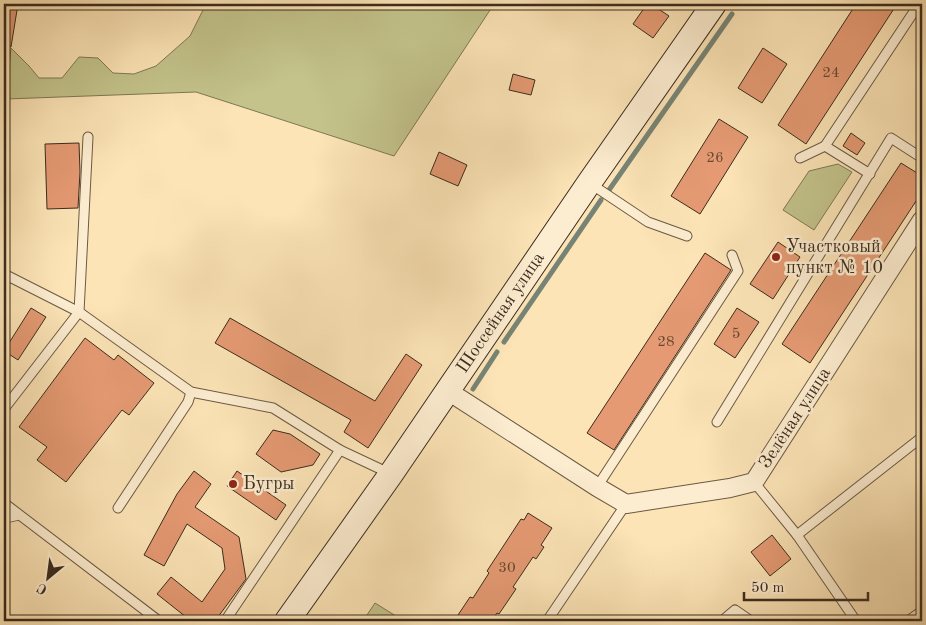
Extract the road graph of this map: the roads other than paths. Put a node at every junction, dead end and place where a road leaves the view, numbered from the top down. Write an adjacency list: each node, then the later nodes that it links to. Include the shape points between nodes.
1 (714, 4): 8 (main road, Шоссейная улица)
2 (918, 4): 4 (lane)
3 (88, 136): 13 (lane)
4 (825, 146): 5 (lane); 7 (lane)
5 (800, 158)
6 (922, 158): 7 (lane, via 892,138)
7 (870, 174): 17 (lane)
8 (589, 182): 10 (lane, via 648,222); 14 (main road, Шоссейная улица)
9 (922, 220): 21 (street, Зелёная улица)
10 (687, 236)
11 (732, 254): 22 (lane, via 738,271)
12 (4, 274): 13 (lane)
13 (78, 312): 15 (lane); 16 (lane)
14 (448, 391): 20 (main road, Шоссейная улица); 22 (street)
15 (191, 392): 19 (lane, via 272,408); 25 (lane, via 188,402)
16 (4, 409)
17 (717, 422)
18 (922, 437): 28 (lane)
19 (340, 450): 20 (lane); 31 (lane)
20 (391, 474): 32 (main road, Шоссейная улица)
21 (754, 482): 24 (street, Зелёная улица); 28 (lane)
22 (597, 487): 24 (street)
23 (4, 504): 26 (lane)
24 (626, 504): 33 (lane)
25 (118, 508)
26 (18, 515): 27 (lane); 30 (lane)
27 (4, 520)
28 (798, 535): 36 (lane)
29 (922, 611): 37 (lane)
30 (159, 621)
31 (225, 621)
32 (287, 621)
33 (547, 621)
34 (722, 621): 35 (lane, via 736,610)
35 (751, 621)
36 (856, 621)
37 (908, 621)

